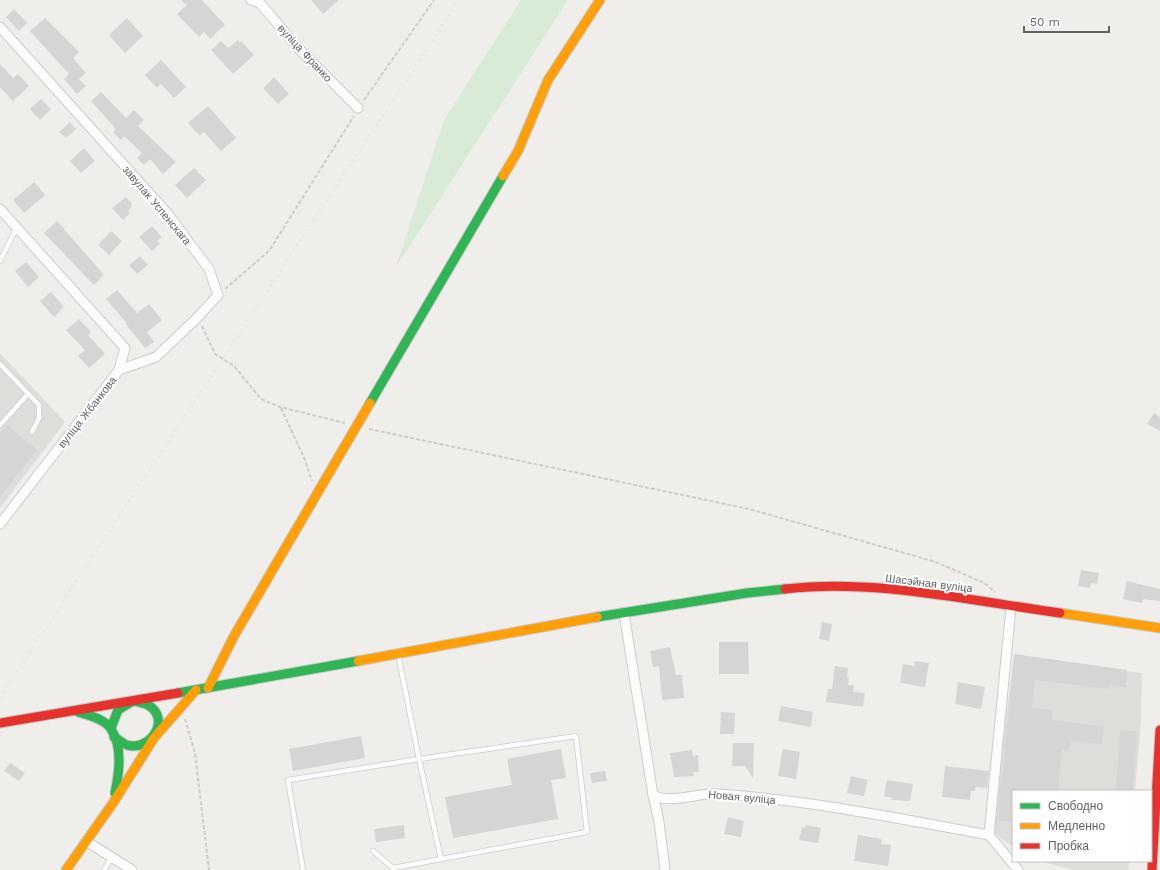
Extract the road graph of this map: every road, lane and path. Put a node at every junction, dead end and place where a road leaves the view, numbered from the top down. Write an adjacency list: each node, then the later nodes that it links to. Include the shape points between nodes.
1 (251, 0): 4 (street, вуліца Франко)
2 (434, 0): 6 (path)
3 (600, 0): 17 (main road, via 548,80 518,151)
4 (262, 2): 6 (street, вуліца Франко, via 298,48)
5 (0, 27): 10 (street, завулак Успенскага, via 168,214 210,269)
6 (358, 108): 10 (path, via 269,251)
7 (0, 209): 8 (street, вуліца Жбанкова)
8 (17, 227): 9 (lane); 13 (street, вуліца Жбанкова, via 125,348)
9 (0, 261)
10 (218, 295): 11 (street)
11 (197, 318): 13 (street, via 156,356); 15 (path, via 215,354 234,366 261,399)
12 (0, 364): 14 (lane)
13 (119, 370): 20 (street, вуліца Жбанкова)
14 (28, 394): 16 (lane); 18 (lane, via 39,406 39,418)
15 (280, 407): 17 (path); 19 (path, via 305,460)
16 (0, 425)
17 (356, 426): 19 (main road); 21 (path, via 749,509 936,562 984,583)
18 (32, 432)
19 (316, 494): 25 (main road, via 234,636)
20 (0, 524)
21 (1011, 607): 22 (main road, Шасэйная вуліца, via 843,585 816,585); 23 (main road, Шасэйная вуліца); 39 (street)
22 (624, 613): 24 (main road, Шасэйная вуліца); 37 (street)
23 (1160, 628)
24 (398, 654): 25 (main road, Шасэйная вуліца); 36 (lane)
25 (208, 688): 26 (main road, Шасэйная вуліца)
26 (196, 690): 27 (main road, Шасэйная вуліца); 28 (main road)
27 (133, 701): 29 (main road, Шасэйная вуліца); 31 (main road, via 118,710); 34 (main road, via 148,704 157,715 159,725)
28 (182, 707): 34 (main road); 47 (path, via 195,753)
29 (77, 711): 30 (main road, Шасэйная вуліца); 31 (main road, via 96,718)
30 (0, 723)
31 (111, 728): 33 (main road)
32 (1160, 730): 35 (main road)
33 (114, 737): 34 (main road, via 126,745 136,746); 38 (main road, via 120,768)
34 (154, 738): 38 (main road)
35 (1159, 756): 51 (main road)
36 (419, 759): 43 (lane); 43 (lane, via 576,736 587,832); 48 (lane, via 288,780)
37 (653, 795): 39 (street, Новая вуліца, via 672,799 718,794 797,802); 49 (street, via 660,822)
38 (112, 803): 40 (main road)
39 (989, 835): 50 (street)
40 (86, 841): 42 (street); 44 (main road)
41 (373, 851): 43 (lane, via 393,868)
42 (112, 858): 45 (lane); 46 (street)
43 (440, 859)
44 (66, 870)
45 (104, 870)
46 (132, 870)
47 (209, 870)
48 (303, 870)
49 (665, 870)
50 (1018, 870)
51 (1152, 870)

